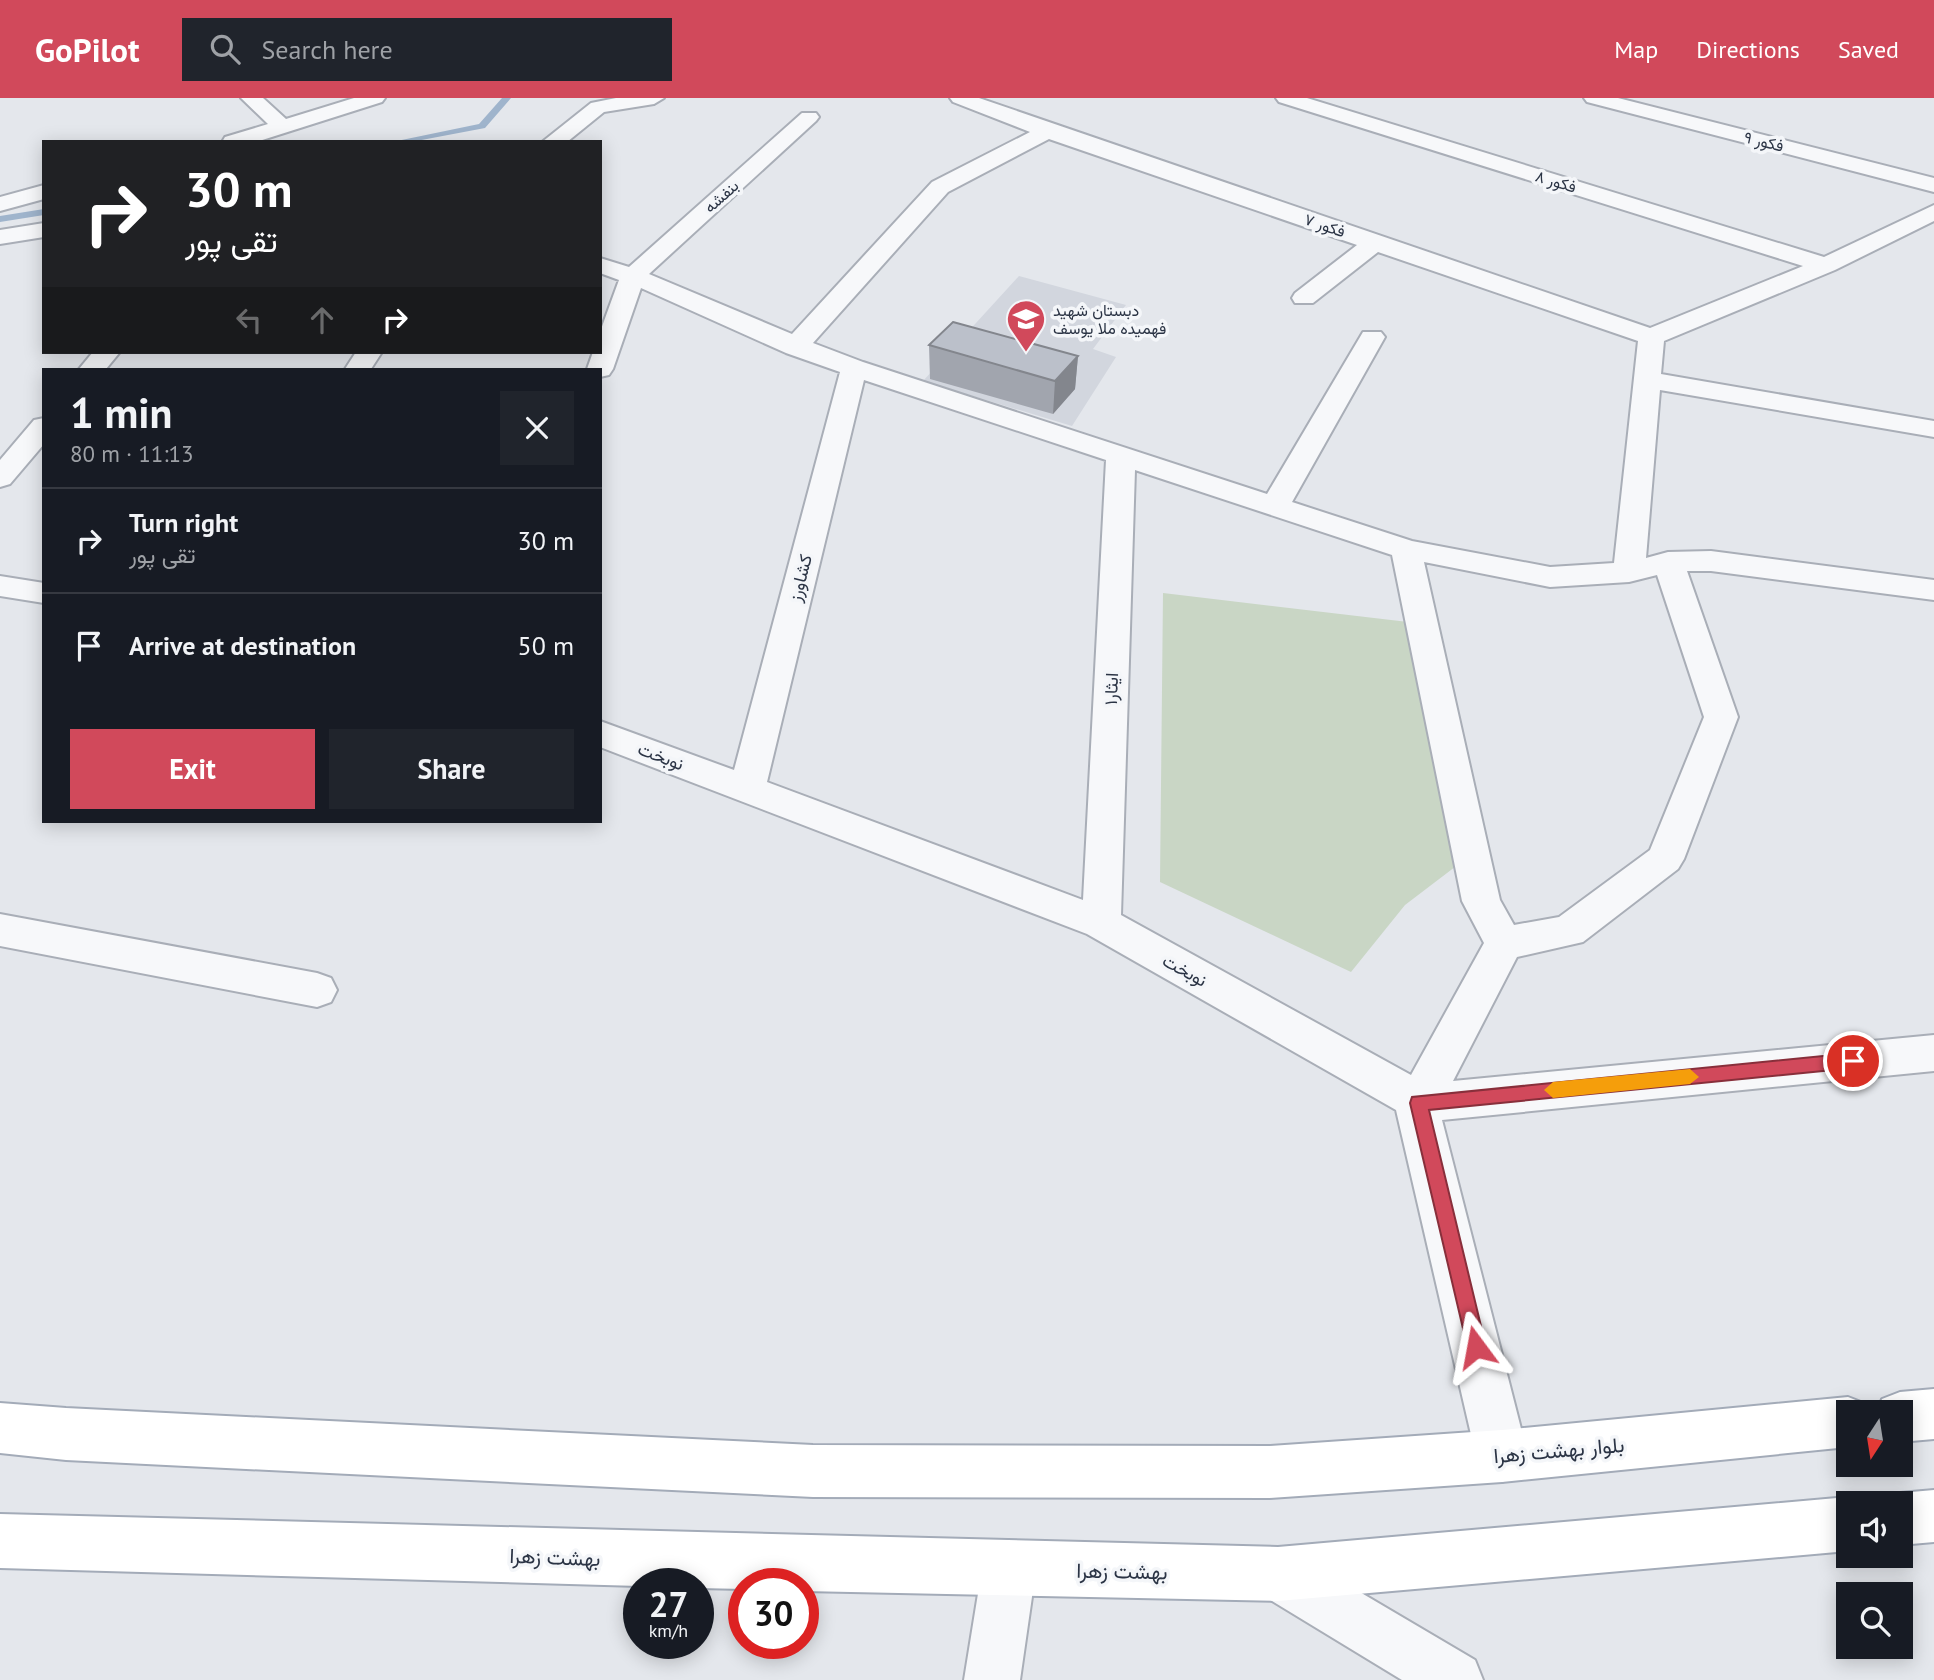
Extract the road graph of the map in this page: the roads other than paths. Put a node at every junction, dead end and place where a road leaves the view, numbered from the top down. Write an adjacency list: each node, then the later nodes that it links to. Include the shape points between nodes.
1 (251, 98): 8 (street)
2 (375, 98): 8 (street)
3 (654, 98): 11 (street, via 598,107)
4 (960, 98): 9 (street, فکور ۷)
5 (1286, 98): 19 (street, فکور ۸)
6 (1594, 98): 12 (street, فکور ۹)
7 (809, 117): 21 (street, بنفشه)
8 (284, 128): 10 (street)
9 (1047, 131): 18 (street, فکور ۷); 25 (street, via 940,187)
10 (240, 140)
11 (556, 140)
12 (1934, 185)
13 (42, 193): 14 (street)
14 (0, 204)
15 (1934, 212): 19 (street)
16 (42, 230): 17 (street)
17 (0, 237)
18 (1375, 242): 22 (street); 24 (street, فکور ۷)
19 (1826, 265): 24 (street)
20 (602, 266): 21 (street)
21 (633, 276): 25 (street); 28 (street)
22 (1304, 298)
23 (1372, 337): 35 (street)
24 (1651, 337): 30 (street)
25 (795, 347): 29 (street)
26 (105, 354): 27 (street)
27 (93, 368)
28 (600, 368)
29 (854, 368): 33 (street); 43 (street, کشاورز)
30 (1650, 380): 32 (street); 38 (street)
31 (42, 428): 34 (street)
32 (1934, 429)
33 (1121, 454): 35 (street); 44 (street, ایثار۱)
34 (0, 478)
35 (1275, 505): 36 (street)
36 (1406, 549): 38 (street, via 1550,577); 46 (street, via 1481,901)
37 (1668, 562): 38 (street); 40 (street, via 1711,561); 46 (street, via 1721,717 1665,859 1569,931)
38 (1629, 572)
39 (0, 586): 41 (street)
40 (1934, 590)
41 (42, 593)
42 (602, 734): 43 (street, نوبخت)
43 (747, 789): 44 (street, نوبخت)
44 (1101, 923): 49 (street, نوبخت)
45 (0, 930): 47 (street)
46 (1504, 943): 49 (street)
47 (317, 990)
48 (1934, 1053): 49 (street)
49 (1419, 1103): 54 (street)
50 (1934, 1414): 51 (main road)
51 (1913, 1416)
52 (1836, 1423): 54 (main road, بلوار بهشت زهرا)
53 (0, 1428): 54 (main road, بلوار بهشت زهرا, via 813,1471 1270,1472)
54 (1502, 1456)
55 (1934, 1516): 56 (main road)
56 (1913, 1518)
57 (1836, 1525): 60 (main road)
58 (0, 1541): 59 (main road, بهشت زهرا)
59 (1009, 1569): 60 (main road, بهشت زهرا); 61 (street)
60 (1278, 1574): 62 (street)
61 (992, 1680)
62 (1455, 1680)

